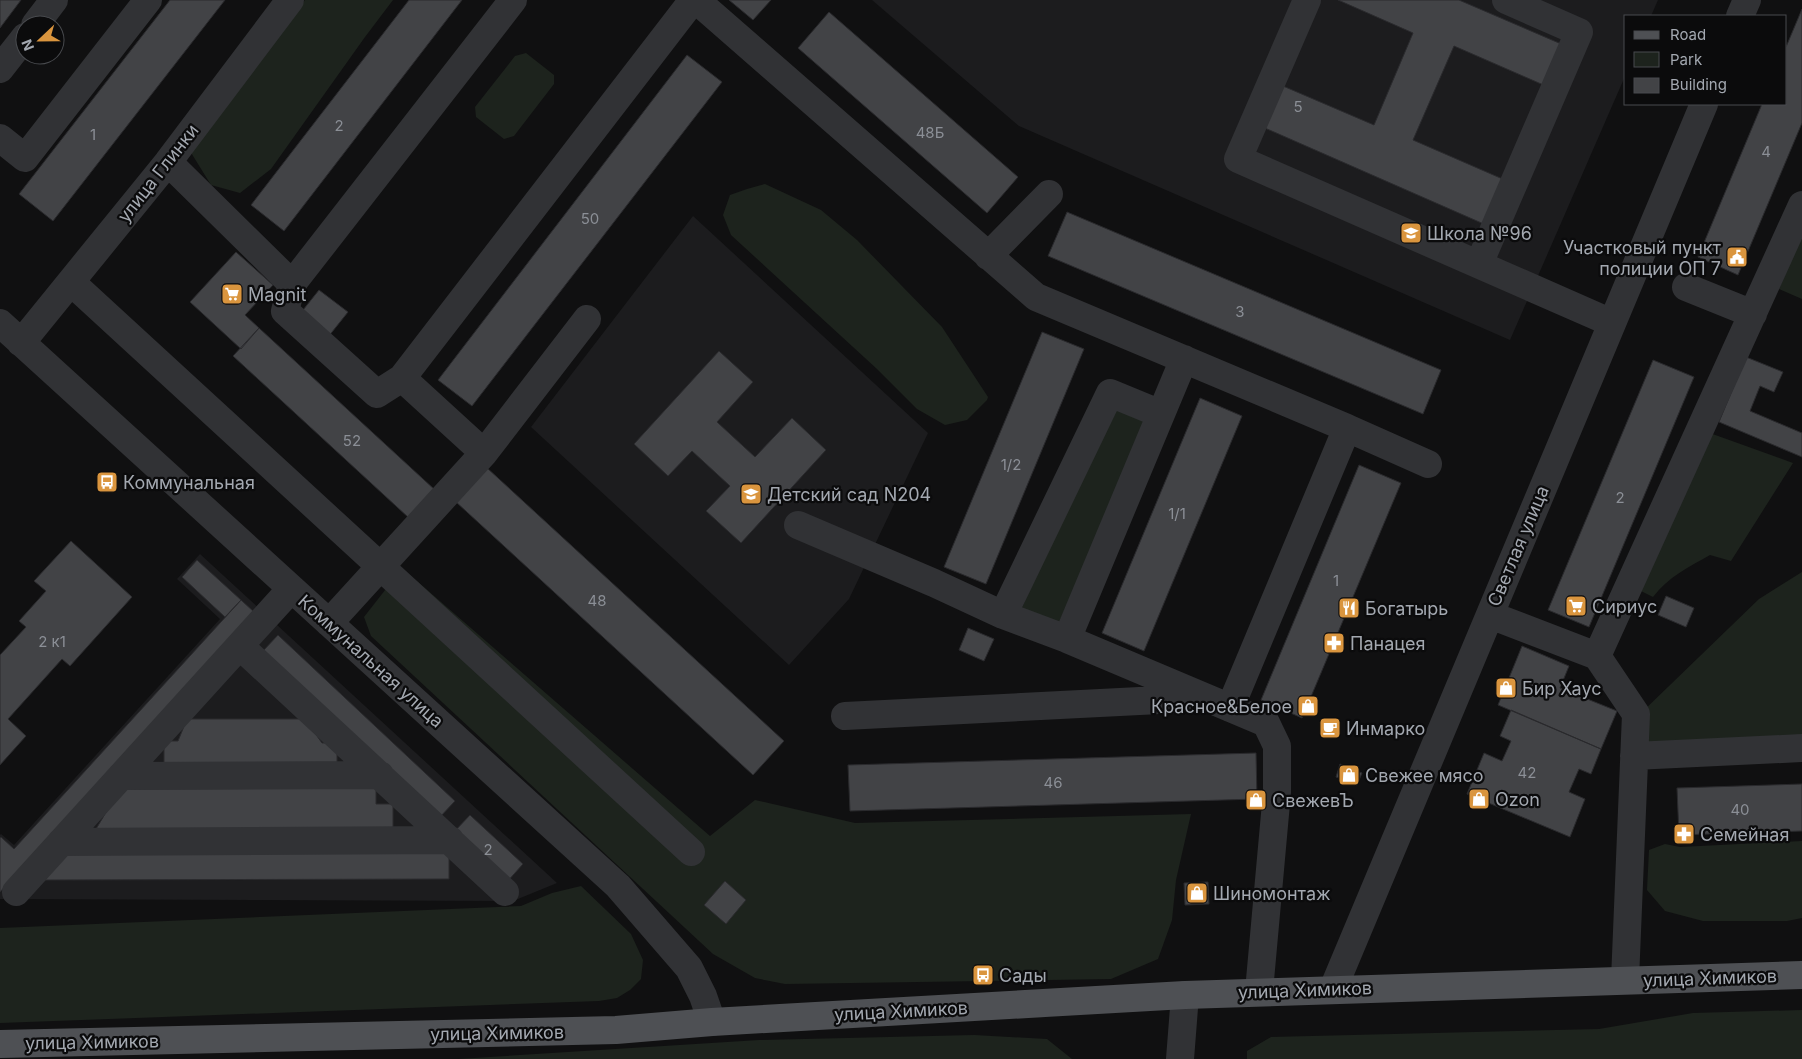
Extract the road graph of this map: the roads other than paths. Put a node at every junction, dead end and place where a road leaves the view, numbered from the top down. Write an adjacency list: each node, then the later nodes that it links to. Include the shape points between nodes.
1 (54, 0): 9 (street)
2 (148, 0): 14 (street, via 25,158)
3 (290, 0): 15 (street, улица Глинки)
4 (513, 0): 21 (street)
5 (694, 0): 18 (street); 29 (street)
6 (1307, 0): 19 (street, via 1238,160)
7 (1506, 0): 19 (street, via 1579,32)
8 (1747, 0): 10 (street)
9 (42, 15)
10 (1740, 15)
11 (15, 50): 12 (street)
12 (0, 70)
13 (1704, 105): 26 (street, Светлая улица)
14 (0, 138)
15 (168, 162): 20 (street, улица Глинки); 21 (street)
16 (1049, 194): 18 (street)
17 (1802, 205): 23 (street)
18 (988, 256): 28 (street, via 1036,297)
19 (1478, 264): 26 (street)
20 (71, 282): 27 (street, улица Глинки); 35 (street)
21 (292, 284): 29 (street, via 285,311 377,394)
22 (1686, 287): 23 (street)
23 (1753, 314): 42 (street)
24 (587, 319): 32 (street)
25 (0, 323): 27 (street, Коммунальная улица)
26 (1612, 323): 37 (street, Светлая улица)
27 (21, 343): 36 (street, Коммунальная улица)
28 (1184, 359): 30 (street); 31 (street)
29 (402, 378): 32 (street)
30 (1161, 414): 38 (street, via 1110,393); 40 (street)
31 (1347, 428): 33 (street); 43 (street)
32 (484, 453): 35 (street)
33 (1428, 464)
34 (798, 525): 38 (street)
35 (380, 566): 39 (street); 51 (street)
36 (291, 589): 39 (street, Коммунальная улица); 41 (street)
37 (1490, 615): 42 (street); 56 (street, Светлая улица)
38 (1003, 616): 40 (street)
39 (329, 623): 59 (street, Коммунальная улица, via 618,886 689,968)
40 (1067, 639): 43 (street)
41 (240, 646): 47 (street); 48 (street)
42 (1597, 656): 46 (street, via 1636,714)
43 (1218, 703): 44 (street); 57 (street, via 1266,723 1277,746 1277,792)
44 (844, 716)
45 (1802, 748): 46 (street)
46 (1634, 756): 55 (street)
47 (380, 775): 48 (street); 49 (street)
48 (121, 776): 50 (street)
49 (450, 840): 50 (street); 53 (street)
50 (61, 842): 52 (street)
51 (691, 852)
52 (16, 892)
53 (505, 892)
54 (1802, 975): 55 (main road, улица Химиков)
55 (1625, 980): 56 (main road, улица Химиков)
56 (1333, 989): 57 (main road, улица Химиков)
57 (1259, 991): 58 (main road, улица Химиков)
58 (1185, 995): 59 (main road, улица Химиков); 61 (street)
59 (712, 1022): 60 (main road, улица Химиков, via 616,1030)
60 (0, 1044)
61 (1180, 1059)

